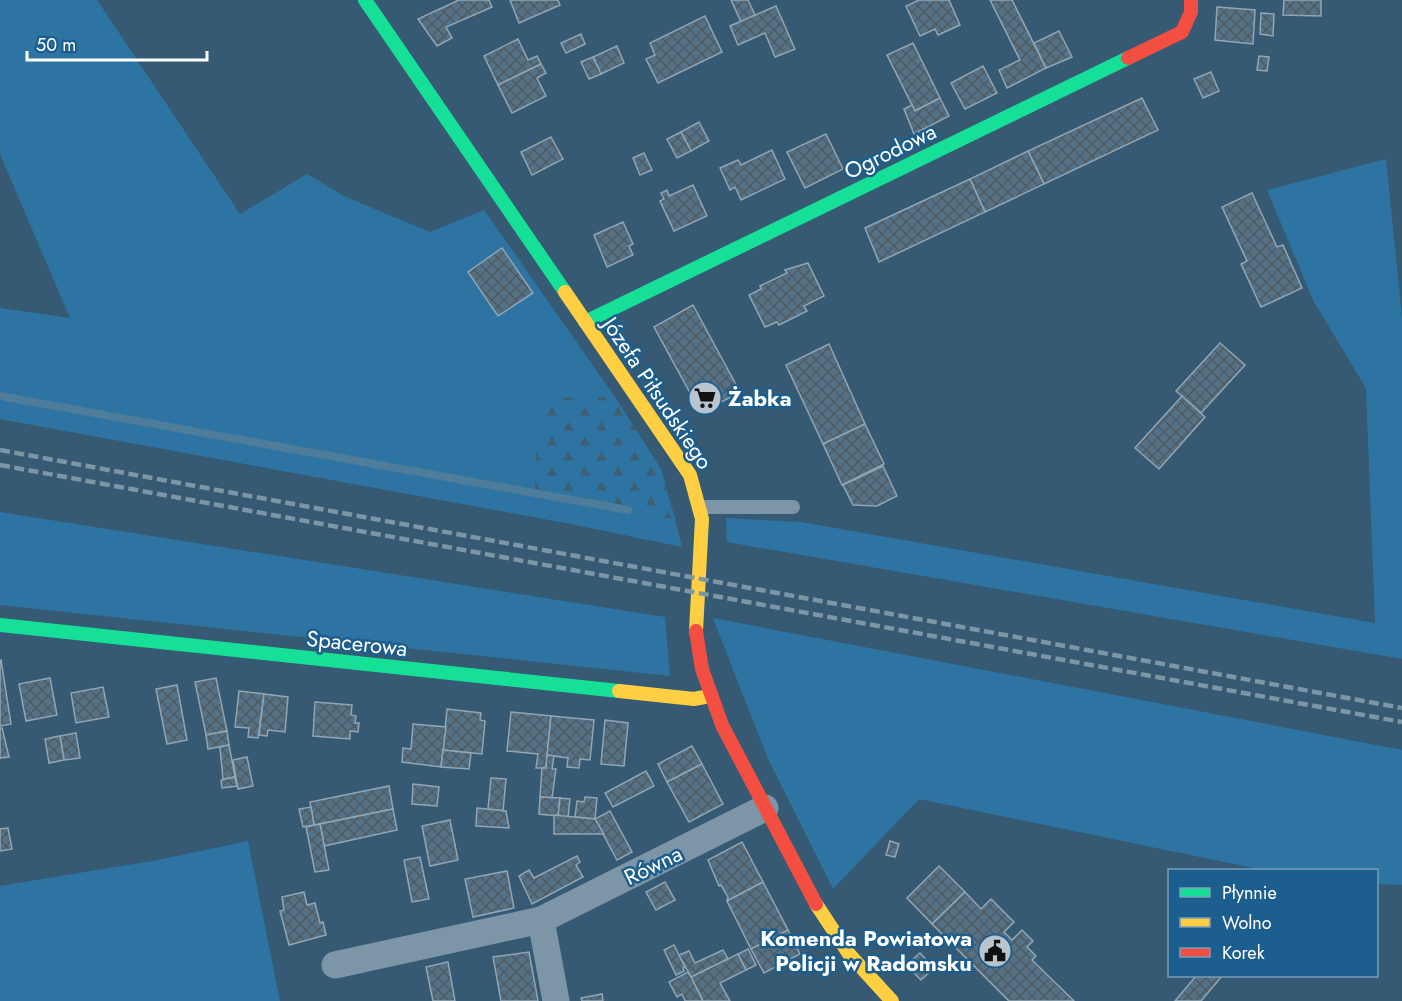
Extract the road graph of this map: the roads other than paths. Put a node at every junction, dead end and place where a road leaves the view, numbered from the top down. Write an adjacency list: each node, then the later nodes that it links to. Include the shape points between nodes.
1 (365, 0): 3 (street, Józefa Piłsudskiego)
2 (1191, 0): 3 (street, Ogrodowa, via 1191,12 1182,32)
3 (585, 322): 4 (street, Józefa Piłsudskiego, via 690,476)
4 (702, 507): 5 (lane); 7 (street, Józefa Piłsudskiego, via 704,556 696,627)
5 (793, 507)
6 (0, 625): 7 (street, Spacerowa, via 694,699)
7 (710, 696): 8 (street, Józefa Piłsudskiego)
8 (765, 808): 9 (street, Równa); 12 (street, Józefa Piłsudskiego, via 844,948)
9 (541, 920): 10 (street, Równa); 11 (street)
10 (335, 964)
11 (556, 1001)
12 (892, 1001)

